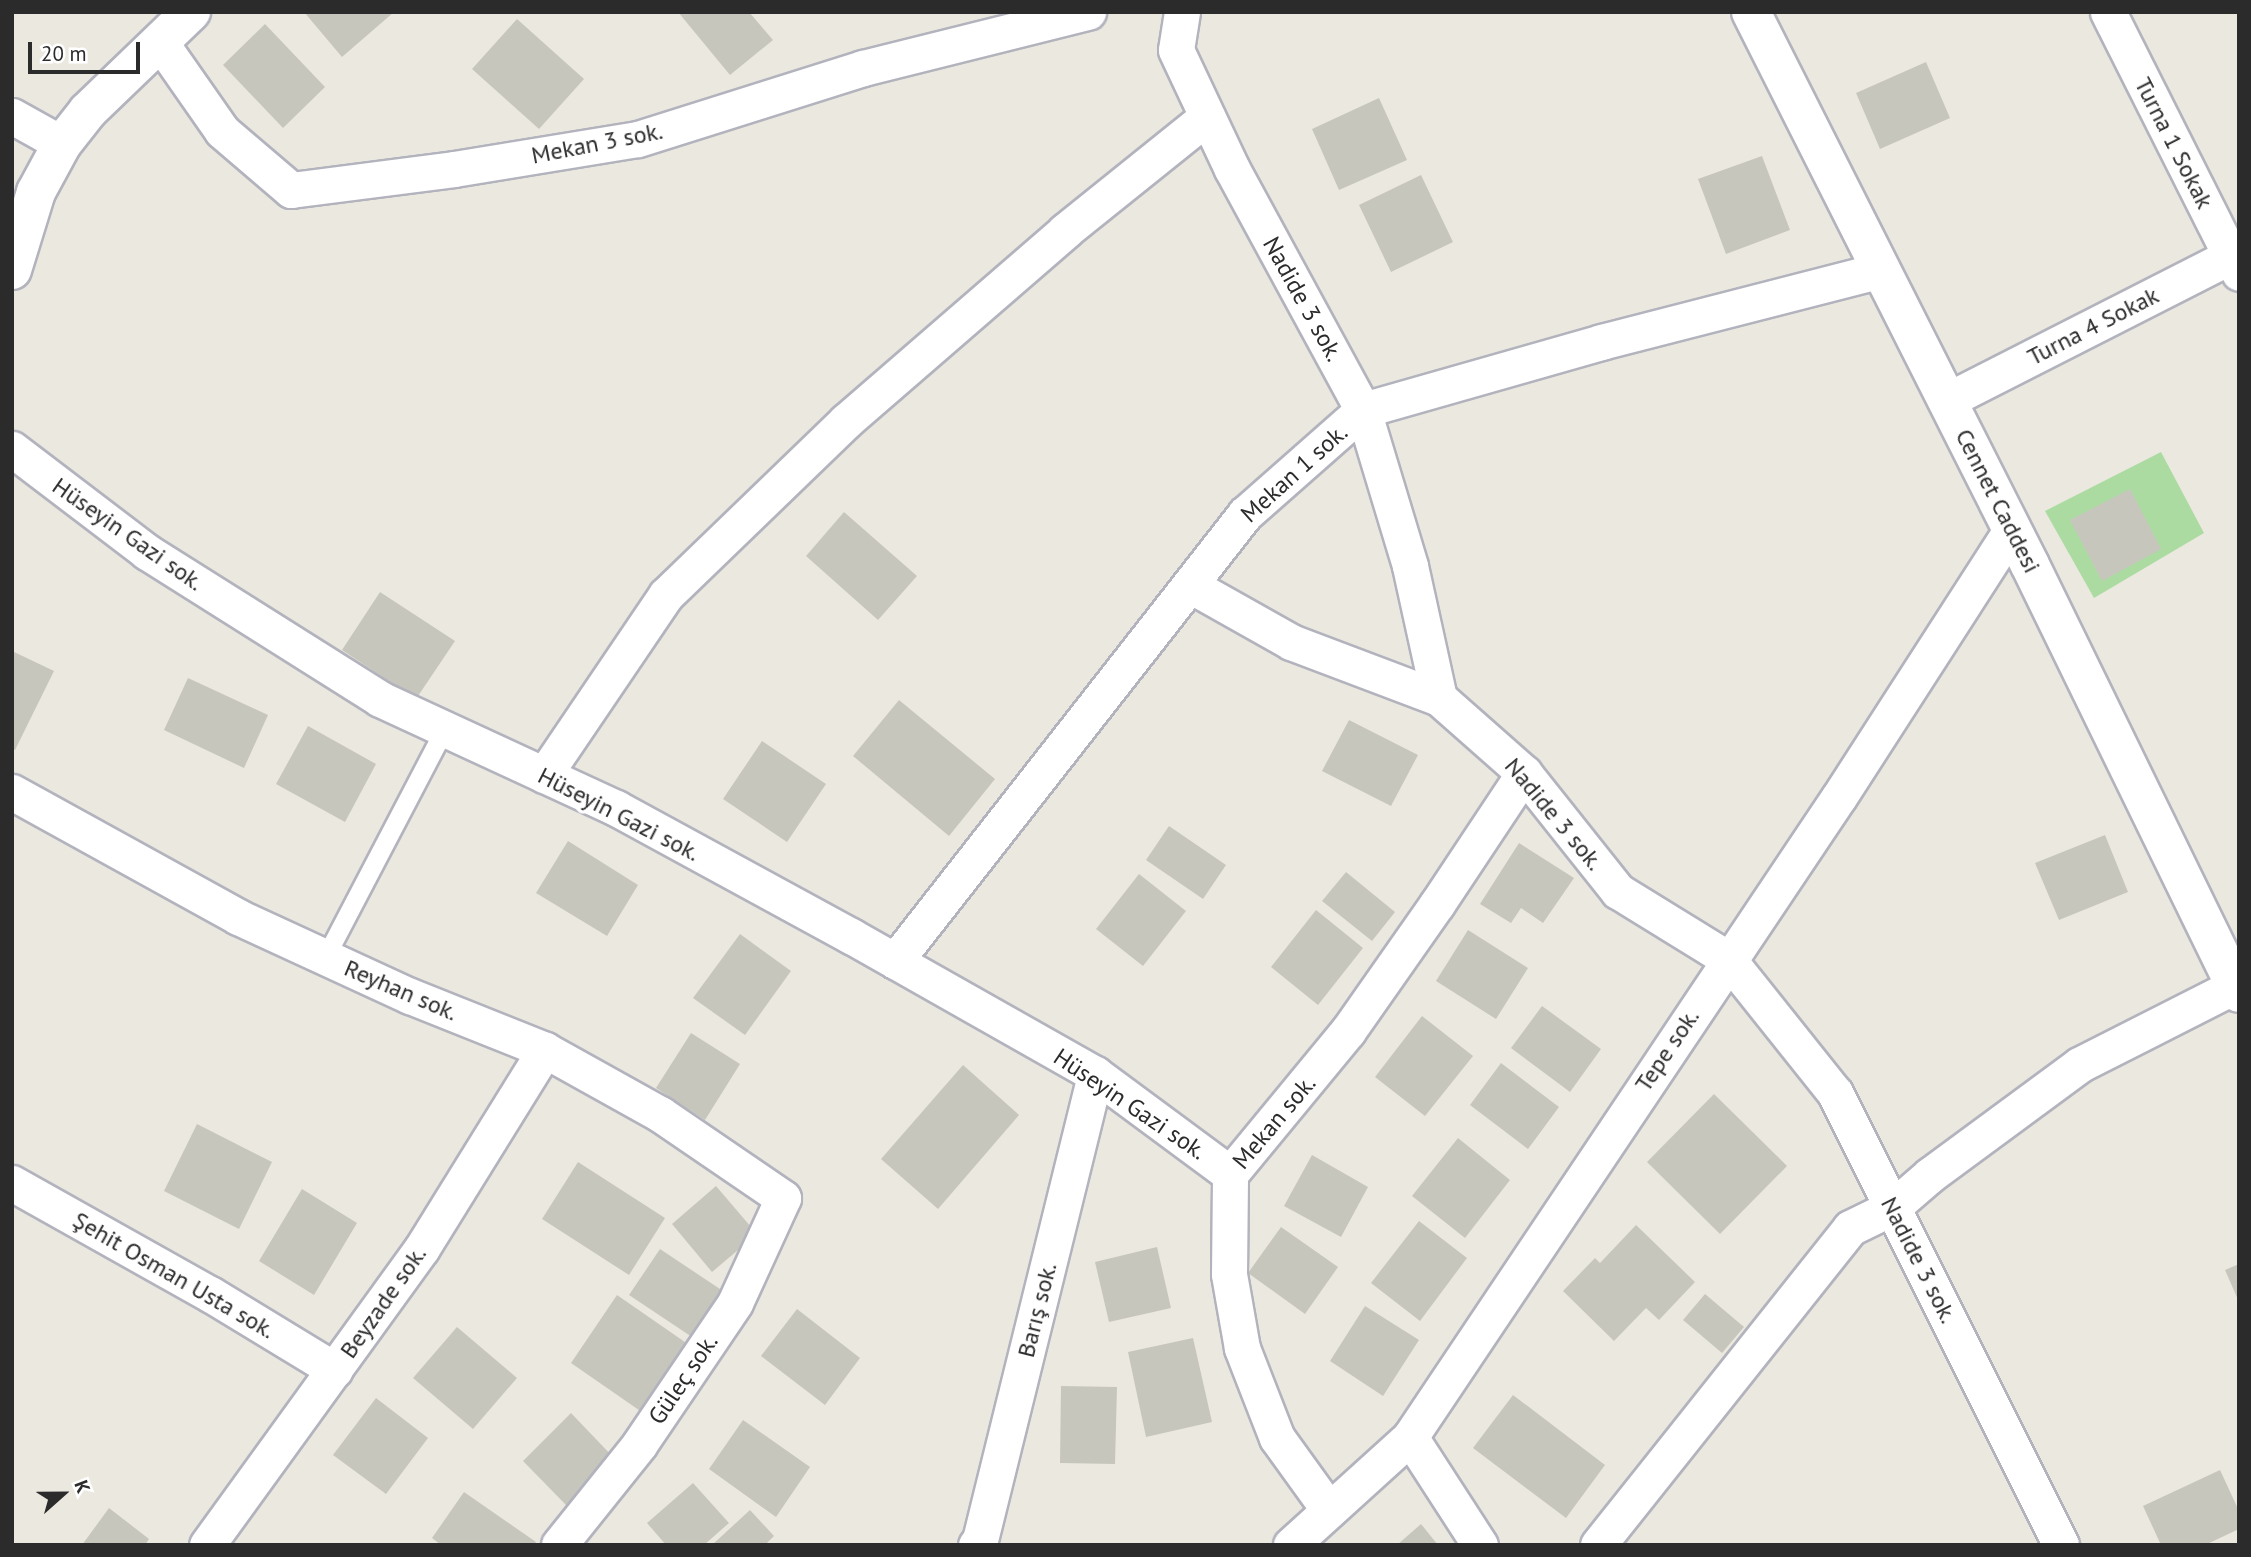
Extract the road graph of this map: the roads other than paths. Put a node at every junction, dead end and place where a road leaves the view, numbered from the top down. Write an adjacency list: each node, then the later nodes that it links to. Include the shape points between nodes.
1 (191, 12): 6 (street)
2 (1088, 12): 6 (street, Mekan 3 sok., via 863,68 638,139 291,190 222,131)
3 (1182, 12): 8 (street, Nadide 3 sok., via 1176,50)
4 (1751, 12): 12 (street, Cennet Caddesi)
5 (2108, 12): 10 (street, Turna 1 Sokak)
6 (160, 42): 9 (street, via 88,111)
7 (12, 116): 9 (street)
8 (1207, 117): 14 (street, Nadide 3 sok.); 21 (street, via 1065,230 846,421 666,595)
9 (62, 144): 11 (street, via 36,192)
10 (2236, 260): 13 (street, Turna 4 Sokak)
11 (12, 270)
12 (1881, 270): 13 (street, Cennet Caddesi); 14 (street, Mekan 1 sok., via 1601,342)
13 (1948, 400): 16 (street, Cennet Caddesi)
14 (1363, 410): 17 (street, Mekan 1 sok., via 1245,514); 18 (street, Nadide 3 sok., via 1410,566)
15 (12, 449): 19 (street, Hüseyin Gazi sok., via 146,552 380,699)
16 (2012, 529): 24 (street, Tepe sok.); 26 (street, Cennet Caddesi)
17 (1190, 585): 18 (street, via 1291,642); 25 (street, Mekan 1 sok.)
18 (1439, 698): 20 (street, Nadide 3 sok.)
19 (445, 729): 21 (street, Hüseyin Gazi sok.); 23 (lane)
20 (1524, 773): 24 (street, Nadide 3 sok., via 1618,891); 29 (street, Mekan sok., via 1348,1031)
21 (544, 775): 25 (street, Hüseyin Gazi sok., via 616,808)
22 (12, 792): 23 (street, Reyhan sok., via 239,917)
23 (326, 957): 27 (street, Reyhan sok.)
24 (1728, 960): 32 (street, Nadide 3 sok., via 1835,1093); 34 (street, Tepe sok.)
25 (895, 961): 28 (street, Hüseyin Gazi sok.)
26 (2237, 987): 32 (street, via 2079,1065)
27 (545, 1050): 31 (street, Reyhan sok., via 660,1114); 33 (street, Beyzade sok., via 422,1248)
28 (1095, 1074): 29 (street, Hüseyin Gazi sok.); 38 (street, Barış sok., via 981,1540)
29 (1230, 1174): 35 (street, Mekan sok., via 1229,1274 1242,1348 1277,1438)
30 (12, 1183): 33 (street, Şehit Osman Usta sok.)
31 (783, 1198): 37 (street, Güleç sok., via 735,1303 639,1445)
32 (1893, 1207): 41 (street, via 1850,1228); 42 (street, Nadide 3 sok.)
33 (335, 1370): 36 (street, Beyzade sok.)
34 (1410, 1437): 35 (street, Tepe sok.); 40 (street)
35 (1329, 1510): 39 (street, Tepe sok.)
36 (207, 1545)
37 (559, 1545)
38 (976, 1545)
39 (1291, 1545)
40 (1480, 1545)
41 (1598, 1545)
42 (2061, 1545)

